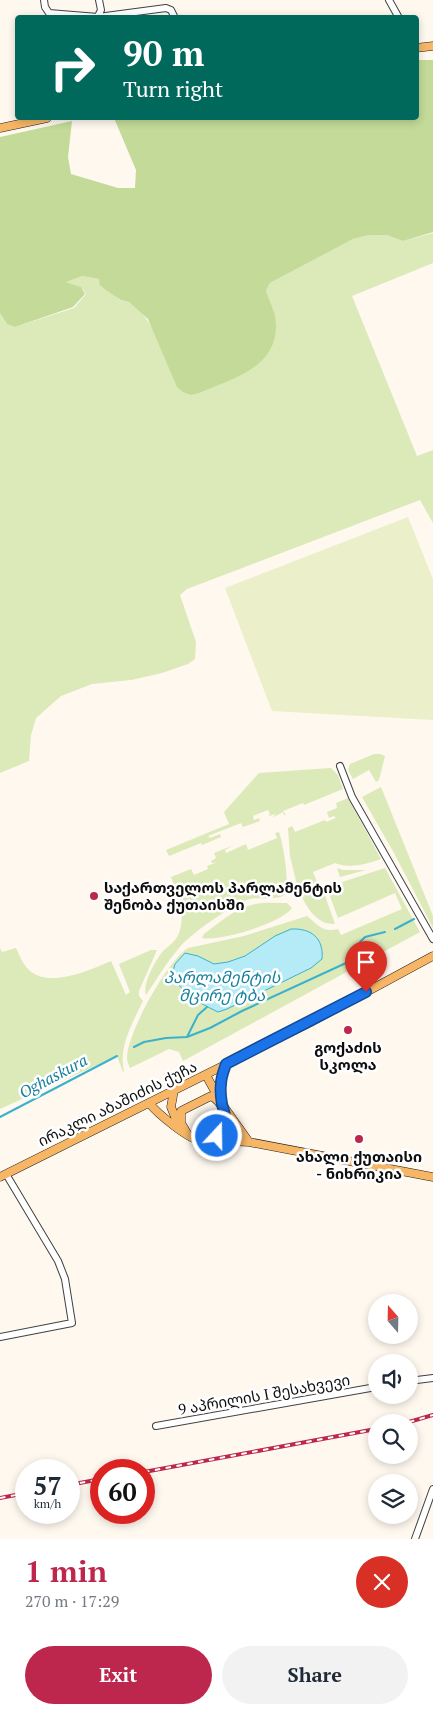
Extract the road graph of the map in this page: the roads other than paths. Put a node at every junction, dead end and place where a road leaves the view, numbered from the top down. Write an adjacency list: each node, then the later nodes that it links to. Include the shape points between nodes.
1 (44, 0): 4 (street, via 49,13)
2 (99, 0): 5 (street)
3 (389, 0): 8 (street)
4 (74, 15)
5 (99, 15)
6 (113, 15): 7 (street, via 166,8)
7 (174, 15)
8 (397, 15)
9 (433, 46): 10 (main road)
10 (419, 48)
11 (37, 120): 12 (main road)
12 (0, 128)
13 (340, 766): 14 (street, via 350,792)
14 (433, 939)
15 (433, 956): 16 (main road, ირაკლი აბაშიძის ქუჩა)
16 (226, 1064): 17 (main road, ირაკლი აბაშიძის ქუჩა); 20 (main road, via 220,1082)
17 (206, 1075): 18 (main road, ირაკლი აბაშიძის ქუჩა); 20 (main road)
18 (174, 1090): 19 (main road, ირაკლი აბაშიძის ქუჩა); 21 (main road, via 171,1107)
19 (149, 1103): 21 (main road, via 158,1114); 25 (main road, ირაკლი აბაშიძის ქუჩა)
20 (222, 1104): 22 (main road, via 211,1096 181,1110 180,1123); 23 (main road, via 226,1121 217,1136); 24 (main road)
21 (180, 1129): 22 (main road)
22 (188, 1135): 23 (main road, via 196,1140)
23 (209, 1140): 24 (main road)
24 (249, 1142): 26 (main road)
25 (3, 1176): 27 (street, via 58,1261 65,1279 72,1323)
26 (433, 1177)
27 (0, 1337)
28 (433, 1378): 29 (street)
29 (418, 1380)
30 (368, 1388): 31 (street, 9 აპრილის I შესახვევი)
31 (156, 1426)
32 (433, 1489): 33 (street)
33 (415, 1539)

